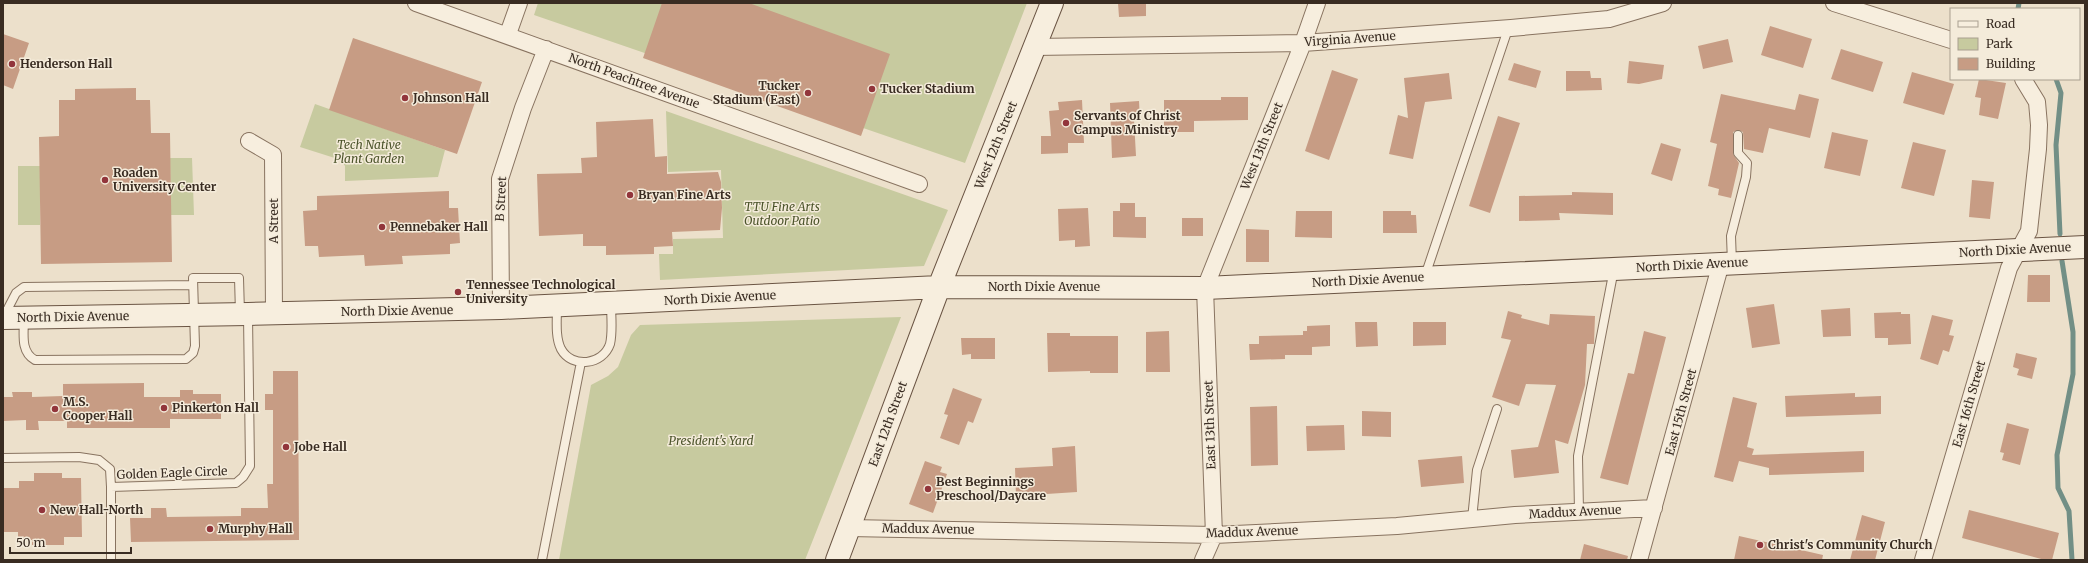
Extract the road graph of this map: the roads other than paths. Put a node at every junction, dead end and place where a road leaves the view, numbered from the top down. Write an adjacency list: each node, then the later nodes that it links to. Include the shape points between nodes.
1 (416, 3): 8 (street, North Peachtree Avenue)
2 (519, 3): 8 (street)
3 (1052, 3): 11 (street, West 12th Street)
4 (1317, 3): 10 (street, West 13th Street)
5 (1663, 3): 7 (street, Virginia Avenue, via 1610,19)
6 (1834, 3): 9 (street)
7 (1508, 28): 10 (street, Virginia Avenue); 21 (lane)
8 (508, 34): 12 (street, North Peachtree Avenue)
9 (1950, 40)
10 (1303, 43): 11 (street, Virginia Avenue); 24 (street, West 13th Street)
11 (1034, 47): 23 (street, West 12th Street)
12 (546, 49): 16 (street, North Peachtree Avenue); 27 (street, B Street, via 523,108 500,179)
13 (2024, 80): 18 (street, East 16th Street, via 2037,102 2039,125 2029,231)
14 (1738, 135): 19 (lane, via 1738,153 1747,163 1746,177)
15 (249, 141): 28 (street, A Street, via 273,155)
16 (919, 184)
17 (2085, 246): 18 (street, North Dixie Avenue)
18 (2018, 250): 19 (street, North Dixie Avenue); 46 (street, East 16th Street, via 2009,268)
19 (1727, 263): 20 (street, North Dixie Avenue); 36 (street, East 15th Street)
20 (1614, 268): 21 (street, North Dixie Avenue); 37 (lane, via 1578,456)
21 (1424, 277): 24 (street, North Dixie Avenue)
22 (193, 285): 29 (lane); 30 (lane, Golden Eagle Circle, via 193,278 239,278); 31 (lane, via 24,288 17,292)
23 (939, 287): 24 (street, North Dixie Avenue); 25 (street, North Dixie Avenue); 39 (street, East 12th Street)
24 (1205, 288): 40 (street, East 13th Street)
25 (611, 304): 26 (street, North Dixie Avenue); 32 (lane, via 611,336 606,352 592,361)
26 (557, 306): 27 (street, North Dixie Avenue); 32 (lane, via 559,343 568,357)
27 (501, 308): 28 (street, North Dixie Avenue)
28 (274, 314): 30 (street, North Dixie Avenue)
29 (194, 315): 30 (street, North Dixie Avenue); 31 (street, North Dixie Avenue); 31 (lane, via 195,346 193,353 186,360 35,360 28,356)
30 (244, 315): 35 (lane, Golden Eagle Circle, via 250,466 243,477 236,483)
31 (10, 317)
32 (581, 362): 42 (lane)
33 (1498, 409): 38 (lane, via 1477,470)
34 (3, 458): 35 (lane, Golden Eagle Circle, via 79,457 99,460 110,469)
35 (111, 487): 41 (lane)
36 (1654, 508): 37 (street, Maddux Avenue); 45 (street, East 15th Street)
37 (1579, 512): 38 (street, Maddux Avenue)
38 (1472, 519): 40 (street, Maddux Avenue, via 1397,526)
39 (850, 528): 40 (street, Maddux Avenue); 43 (street, East 12th Street)
40 (1214, 535): 44 (street, East 13th Street)
41 (111, 560)
42 (542, 560)
43 (838, 560)
44 (1203, 560)
45 (1640, 560)
46 (1923, 560)

